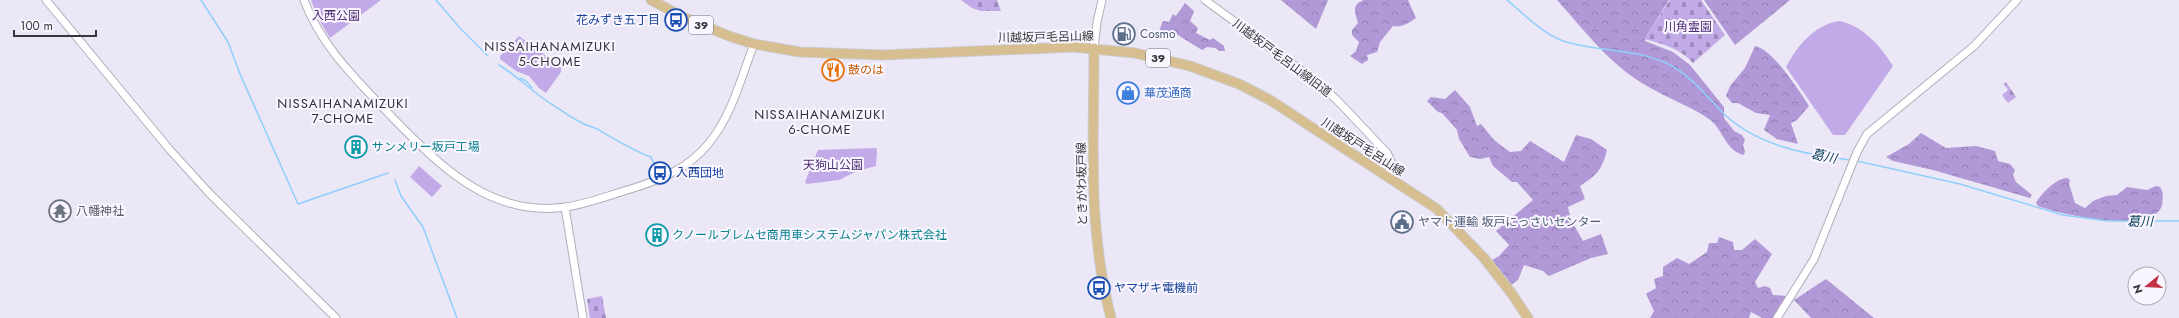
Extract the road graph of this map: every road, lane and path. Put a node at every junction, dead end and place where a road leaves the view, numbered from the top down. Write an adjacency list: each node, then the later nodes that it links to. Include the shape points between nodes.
1 (46, 0): 11 (street, via 170,150 210,194)
2 (304, 0): 10 (street, via 326,44 344,66 426,151 454,176 476,189 516,204)
3 (650, 0): 7 (main road, 川越坂戸毛呂山線 / 39, via 711,30)
4 (1102, 0): 8 (street)
5 (1205, 0): 9 (street, 川越坂戸毛呂山線旧道, via 1294,65 1336,100 1388,153 1391,161)
6 (2017, 0): 15 (street, via 1974,46 1867,134 1814,259)
7 (754, 44): 8 (main road, 川越坂戸毛呂山線 / 39, via 800,52 844,55 1052,47); 10 (street, via 728,113 700,153 663,177 586,203)
8 (1094, 48): 9 (main road, 川越坂戸毛呂山線 / 39, via 1135,53 1190,66 1239,84 1291,113); 13 (main road, ときがわ坂戸線, via 1094,222 1098,261)
9 (1388, 178): 14 (main road, 川越坂戸毛呂山線 / 39, via 1440,211 1484,258)
10 (565, 207): 12 (street)
11 (336, 318)
12 (583, 318)
13 (1111, 318)
14 (1528, 318)
15 (1777, 318)

